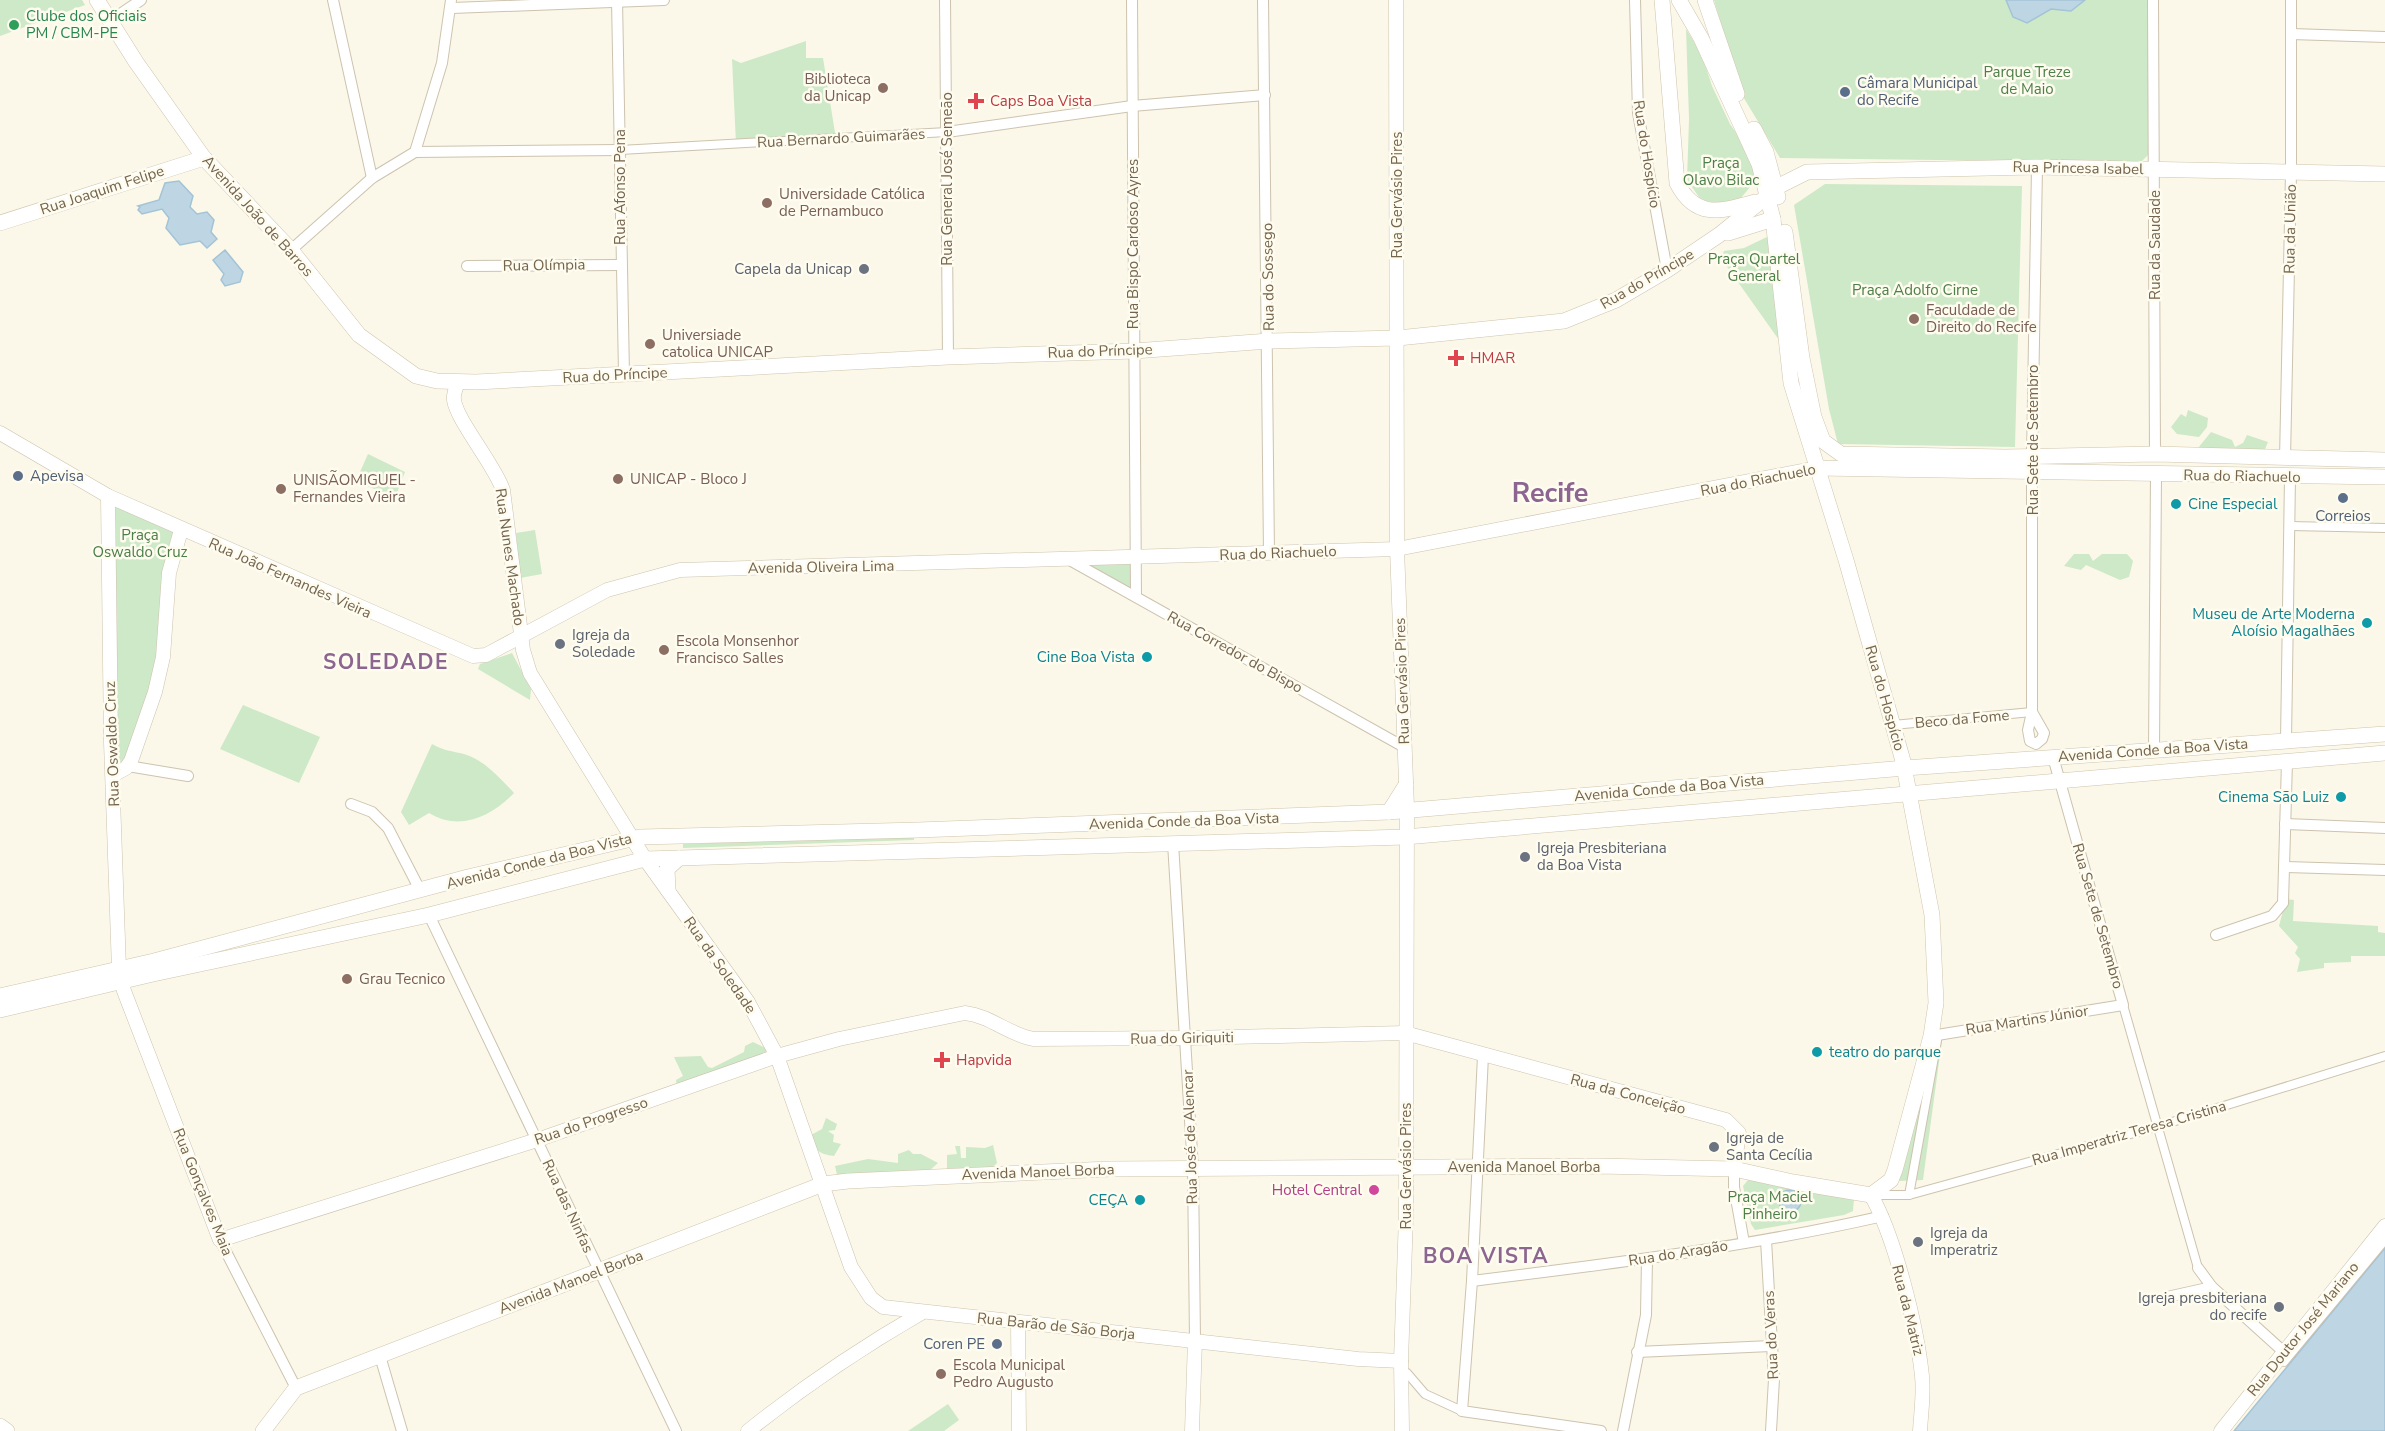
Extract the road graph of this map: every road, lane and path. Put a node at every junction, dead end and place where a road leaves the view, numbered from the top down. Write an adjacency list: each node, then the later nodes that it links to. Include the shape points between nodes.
1 (97, 0): 17 (main road, Avenida João de Barros)
2 (141, 0): 17 (street)
3 (333, 0): 30 (street)
4 (664, 0): 15 (street)
5 (945, 0): 22 (street, Rua General José Semeão)
6 (1132, 0): 21 (street, Rua Bispo Cardoso Ayres)
7 (1263, 0): 20 (street, Rua do Sossego)
8 (1396, 0): 39 (street, Rua Gervásio Pires)
9 (1635, 0): 38 (street, Rua do Hospício, via 1638,113)
10 (1662, 0): 31 (main road, via 1677,183 1701,209 1718,212)
11 (1679, 0): 31 (main road, via 1757,158)
12 (1705, 0): 31 (main road, via 1729,77 1766,152)
13 (2153, 0): 27 (street, Rua da Saudade)
14 (2291, 0): 18 (street, Rua da União)
15 (617, 1): 16 (street); 23 (street, Rua Afonso Pena)
16 (452, 4): 24 (street, via 442,63)
17 (110, 21): 25 (main road, Avenida João de Barros)
18 (2291, 34): 19 (street); 28 (street, Rua da União)
19 (2385, 37)
20 (1265, 95): 21 (street, Rua Bernardo Guimarães); 40 (street, Rua do Sossego)
21 (1132, 106): 22 (street, Rua Bernardo Guimarães); 41 (street, Rua Bispo Cardoso Ayres)
22 (947, 132): 23 (street, Rua Bernardo Guimarães); 42 (street, Rua General José Semeão)
23 (620, 150): 24 (street, Rua Bernardo Guimarães); 36 (street, Rua Afonso Pena)
24 (415, 152): 30 (street)
25 (204, 158): 33 (main road, Rua Joaquim Felipe); 35 (main road, Avenida João de Barros)
26 (2037, 167): 27 (main road, Rua Princesa Isabel); 31 (main road, Rua Princesa Isabel, via 1807,172); 49 (street, Rua Sete de Setembro)
27 (2155, 169): 28 (main road, Rua Princesa Isabel); 46 (street, Rua da Saudade)
28 (2291, 172): 29 (main road, Rua Princesa Isabel); 47 (street, Rua da União)
29 (2385, 174)
30 (372, 178): 35 (street)
31 (1768, 195): 32 (main road); 34 (main road)
32 (1778, 217): 34 (main road); 49 (main road, Rua do Riachuelo, via 1802,358 1820,434 1833,451); 50 (main road, Rua do Hospício, via 1791,383)
33 (0, 223)
34 (1719, 235): 38 (main road, Rua do Príncipe)
35 (291, 250): 44 (main road, Avenida João de Barros, via 359,336 383,355 416,376)
36 (620, 264): 37 (street, Rua Olímpia); 43 (street, Rua Afonso Pena)
37 (467, 267)
38 (1667, 270): 39 (main road, Rua do Príncipe, via 1616,300 1564,321)
39 (1398, 338): 40 (main road, Rua do Príncipe); 58 (street, Rua Gervásio Pires)
40 (1269, 341): 41 (main road, Rua do Príncipe); 59 (street, Rua do Sossego)
41 (1134, 351): 42 (main road, Rua do Príncipe); 61 (street, Rua Bispo Cardoso Ayres)
42 (948, 357): 43 (main road, Rua do Príncipe)
43 (624, 374): 44 (main road, Rua do Príncipe)
44 (458, 382): 63 (street, Rua Nunes Machado, via 454,394 457,410 494,468 503,490)
45 (0, 433): 54 (street, Rua João Fernandes Vieira)
46 (2155, 454): 47 (main road, Rua do Riachuelo); 49 (main road, Rua do Riachuelo)
47 (2285, 459): 48 (main road, Rua do Riachuelo)
48 (2385, 460)
49 (2032, 464): 50 (main road, Rua do Riachuelo); 51 (main road, Rua do Riachuelo); 64 (street, Rua Sete de Setembro)
50 (1817, 468): 58 (street, Rua do Riachuelo); 65 (main road, Rua do Hospício)
51 (2156, 474): 52 (main road, Rua do Riachuelo); 69 (street)
52 (2290, 477): 53 (main road, Rua do Riachuelo); 55 (street)
53 (2385, 477)
54 (108, 496): 57 (street, Rua João Fernandes Vieira); 75 (street, Rua Oswaldo Cruz)
55 (2290, 526): 56 (street); 67 (street)
56 (2385, 528)
57 (181, 530): 63 (street, Rua João Fernandes Vieira, via 473,657 486,655); 73 (street, via 169,573 164,657)
58 (1397, 549): 59 (street, Rua do Riachuelo); 68 (street, Rua Gervásio Pires)
59 (1269, 554): 61 (street, Rua do Riachuelo)
60 (1066, 558): 61 (street, Avenida Oliveira Lima); 62 (street, Rua Corredor do Bispo); 63 (street, Avenida Oliveira Lima, via 680,570 607,590)
61 (1136, 559): 62 (street, Rua Bispo Cardoso Ayres)
62 (1136, 596): 68 (street, Rua Corredor do Bispo)
63 (521, 637): 86 (street, Rua da Soledade, via 530,673 542,696)
64 (2032, 712): 65 (street, Beco da Fome)
65 (1893, 725): 74 (main road, Rua do Hospício)
66 (2385, 734): 67 (main road, Avenida Conde da Boa Vista)
67 (2286, 741): 69 (main road, Avenida Conde da Boa Vista)
68 (1404, 747): 78 (street, Rua Gervásio Pires)
69 (2154, 750): 71 (main road, Avenida Conde da Boa Vista)
70 (2385, 753): 72 (main road, Avenida Conde da Boa Vista)
71 (2052, 757): 74 (main road, Avenida Conde da Boa Vista); 77 (street, Rua Sete de Setembro)
72 (2287, 761): 77 (main road, Avenida Conde da Boa Vista); 83 (street)
73 (128, 766): 75 (street); 76 (street)
74 (1905, 768): 79 (main road, Rua do Hospício); 81 (main road, Avenida Conde da Boa Vista)
75 (113, 774): 96 (street, Rua Oswaldo Cruz)
76 (188, 776)
77 (2060, 780): 79 (main road, Avenida Conde da Boa Vista); 98 (street, Rua Sete de Setembro)
78 (1406, 785): 81 (street, Rua Gervásio Pires); 82 (main road)
79 (1910, 793): 85 (main road, Avenida Conde da Boa Vista); 102 (main road, Rua do Hospício, via 1932,915)
80 (351, 804): 92 (street, via 372,812 388,828)
81 (1406, 811): 82 (main road, Avenida Conde da Boa Vista); 85 (street, Rua Gervásio Pires)
82 (1389, 812): 86 (main road, Avenida Conde da Boa Vista)
83 (2285, 824): 84 (street); 90 (street)
84 (2385, 828)
85 (1406, 837): 87 (main road, Avenida Conde da Boa Vista); 101 (street, Rua Gervásio Pires)
86 (631, 838): 89 (street, Rua da Soledade); 92 (main road, Avenida Conde da Boa Vista)
87 (1173, 843): 88 (main road, Avenida Conde da Boa Vista); 103 (street, Rua José de Alencar)
88 (679, 858): 89 (main road, Avenida Conde da Boa Vista); 93 (main road, via 667,869)
89 (645, 859): 93 (street, Rua da Soledade); 94 (main road, Avenida Conde da Boa Vista)
90 (2284, 867): 91 (street); 95 (street, via 2283,903 2279,911)
91 (2385, 870)
92 (420, 890): 96 (main road, Avenida Conde da Boa Vista)
93 (668, 890): 104 (street, Rua da Soledade, via 748,1002)
94 (429, 915): 96 (main road, Avenida Conde da Boa Vista); 108 (street, Rua das Ninfas)
95 (2216, 935)
96 (121, 981): 97 (main road, Avenida Conde da Boa Vista); 99 (main road, Avenida Conde da Boa Vista); 118 (street, Rua Gonçalves Maia)
97 (0, 996)
98 (2123, 1005): 102 (street, Rua Martins Júnior); 107 (street)
99 (0, 1010)
100 (965, 1013): 103 (street, Rua do Giriquiti, via 982,1015 1034,1039); 104 (street, Rua do Progresso)
101 (1405, 1033): 103 (street, Rua do Giriquiti); 105 (street, Rua da Conceição); 109 (street, Rua Gervásio Pires)
102 (1935, 1036): 114 (main road, Rua do Hospício, via 1891,1180); 115 (street, Rua do Hospício)
103 (1185, 1038): 111 (street, Rua José de Alencar)
104 (777, 1056): 108 (street, Rua do Progresso); 113 (street, Rua da Soledade)
105 (1483, 1056): 110 (street); 112 (street, Rua da Conceição, via 1726,1120 1740,1141)
106 (2385, 1056): 107 (street, Rua Imperatriz Teresa Cristina)
107 (2156, 1127): 115 (street, Rua Imperatriz Teresa Cristina); 123 (street)
108 (537, 1140): 118 (street, Rua do Progresso); 124 (street, Rua das Ninfas)
109 (1406, 1166): 110 (main road, Avenida Manoel Borba); 111 (main road, Avenida Manoel Borba); 135 (street, Rua Gervásio Pires)
110 (1478, 1168): 112 (main road, Avenida Manoel Borba); 125 (street)
111 (1193, 1169): 113 (main road, Avenida Manoel Borba, via 1001,1172); 130 (street, Rua José de Alencar)
112 (1734, 1169): 114 (main road, Avenida Manoel Borba); 121 (street, Rua da Conceição)
113 (823, 1184): 124 (main road, Avenida Manoel Borba); 128 (street, Rua da Soledade, via 844,1250 871,1298 883,1307)
114 (1871, 1194): 115 (street, Rua Imperatriz Teresa Cristina); 116 (street, Rua da Matriz)
115 (1909, 1196)
116 (1883, 1216): 119 (street, Rua do Aragão); 150 (street, Rua da Matriz, via 1919,1358)
117 (2385, 1227): 133 (street, Rua Doutor José Mariano)
118 (220, 1240): 136 (street, Rua Gonçalves Maia)
119 (1766, 1240): 121 (street, Rua do Aragão); 131 (street, Rua do Veras)
120 (2385, 1240): 152 (street)
121 (1744, 1243): 122 (street, Rua do Aragão)
122 (1647, 1259): 125 (street, Rua do Aragão); 132 (street, via 1646,1316)
123 (2198, 1268): 126 (street)
124 (599, 1272): 134 (main road, Avenida Manoel Borba); 142 (street, Rua das Ninfas)
125 (1472, 1281): 137 (street)
126 (2212, 1287): 127 (street); 133 (street)
127 (2167, 1297)
128 (923, 1312): 129 (street, Rua Barão de São Borja); 143 (street, via 794,1396)
129 (1018, 1323): 130 (street, Rua Barão de São Borja); 144 (street)
130 (1195, 1340): 135 (street, Rua Barão de São Borja); 145 (street, Rua José de Alencar)
131 (1771, 1346): 132 (street); 149 (street, Rua do Veras)
132 (1637, 1352): 148 (street)
133 (2285, 1353): 151 (street, Rua Doutor José Mariano)
134 (380, 1356): 136 (main road, Avenida Manoel Borba); 141 (street)
135 (1401, 1366): 137 (street, via 1425,1394); 146 (street, Rua Gervásio Pires)
136 (296, 1388): 140 (main road)
137 (1462, 1411): 147 (street)
138 (0, 1426): 139 (main road)
139 (7, 1431)
140 (263, 1431)
141 (402, 1431)
142 (676, 1431)
143 (748, 1431)
144 (1019, 1431)
145 (1192, 1431)
146 (1402, 1431)
147 (1601, 1431)
148 (1623, 1431)
149 (1771, 1431)
150 (1920, 1431)
151 (2221, 1431)
152 (2228, 1431)

